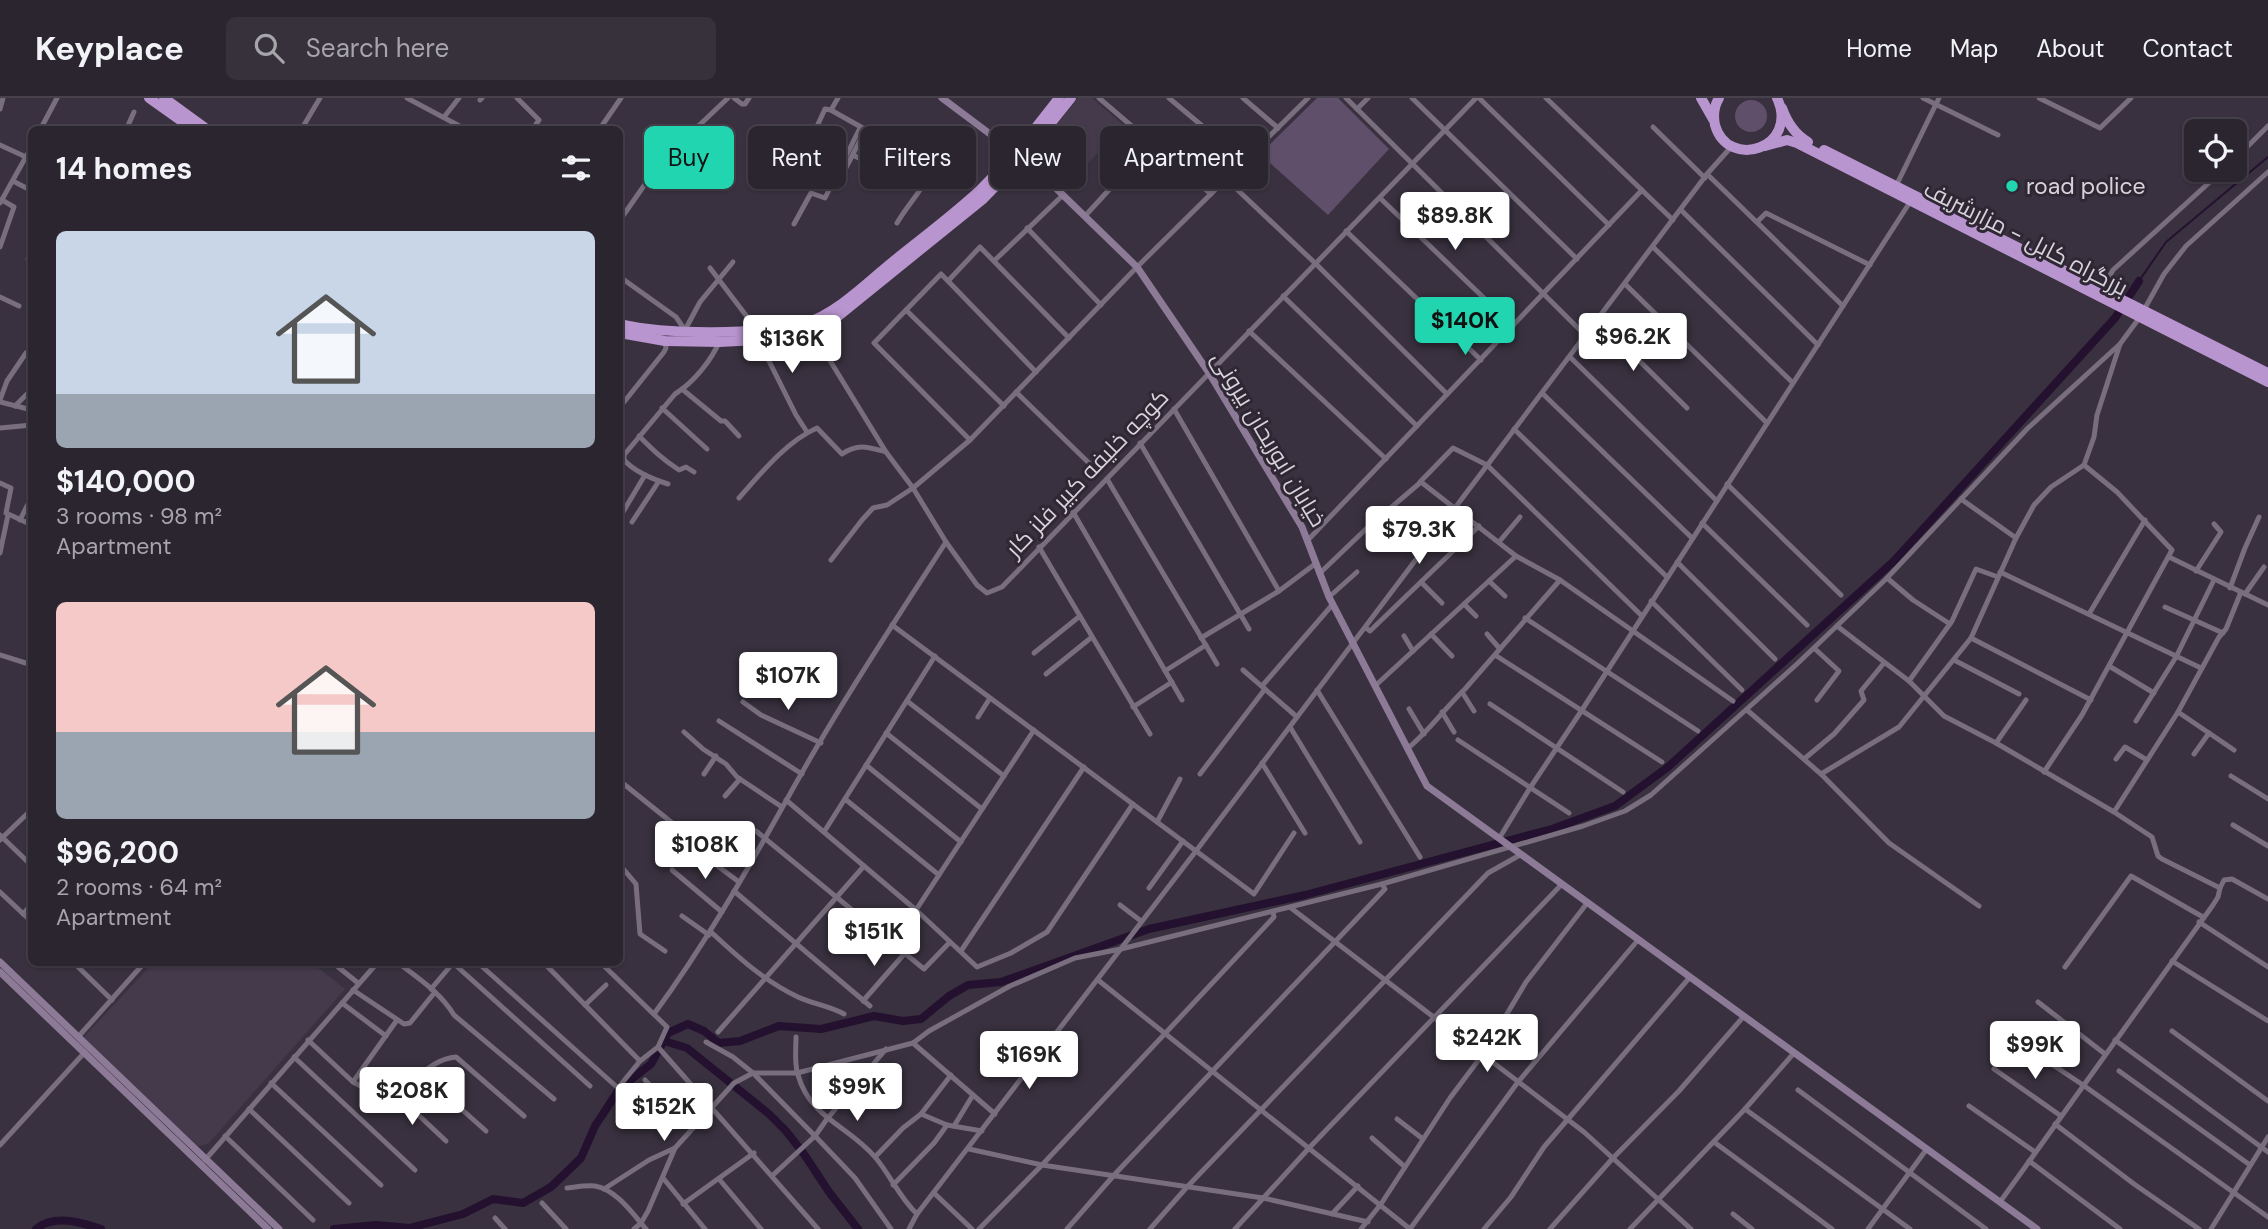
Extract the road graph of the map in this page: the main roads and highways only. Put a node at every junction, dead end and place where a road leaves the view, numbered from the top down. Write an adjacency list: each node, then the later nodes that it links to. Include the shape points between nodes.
1 (149, 98): 9 (highway)
2 (163, 98): 10 (highway)
3 (1059, 98): 11 (highway)
4 (1071, 98): 12 (highway)
5 (1701, 98): 8 (highway)
6 (1719, 98): 8 (highway)
7 (1779, 103): 13 (highway, via 1780,130); 15 (highway, بزرگراه کابل - مزارشریف, via 1800,138)
8 (1714, 122): 13 (highway, بزرگراه کابل - مزارشریف, via 1732,146 1743,150)
9 (188, 126)
10 (202, 126)
11 (1039, 126)
12 (1045, 126)
13 (1765, 146): 15 (highway, بزرگراه کابل - مزارشریف, via 1787,140 1797,143)
14 (990, 181): 19 (highway, via 809,326)
15 (1913, 198): 16 (highway, بزرگراه کابل - مزارشریف)
16 (2140, 312): 20 (highway, بزرگراه کابل - مزارشریف); 21 (highway, بزرگراه کابل - مزارشریف)
17 (623, 325): 19 (highway)
18 (623, 333): 19 (highway, via 665,341 719,342)
19 (756, 335)
20 (2268, 373)
21 (2268, 382)

